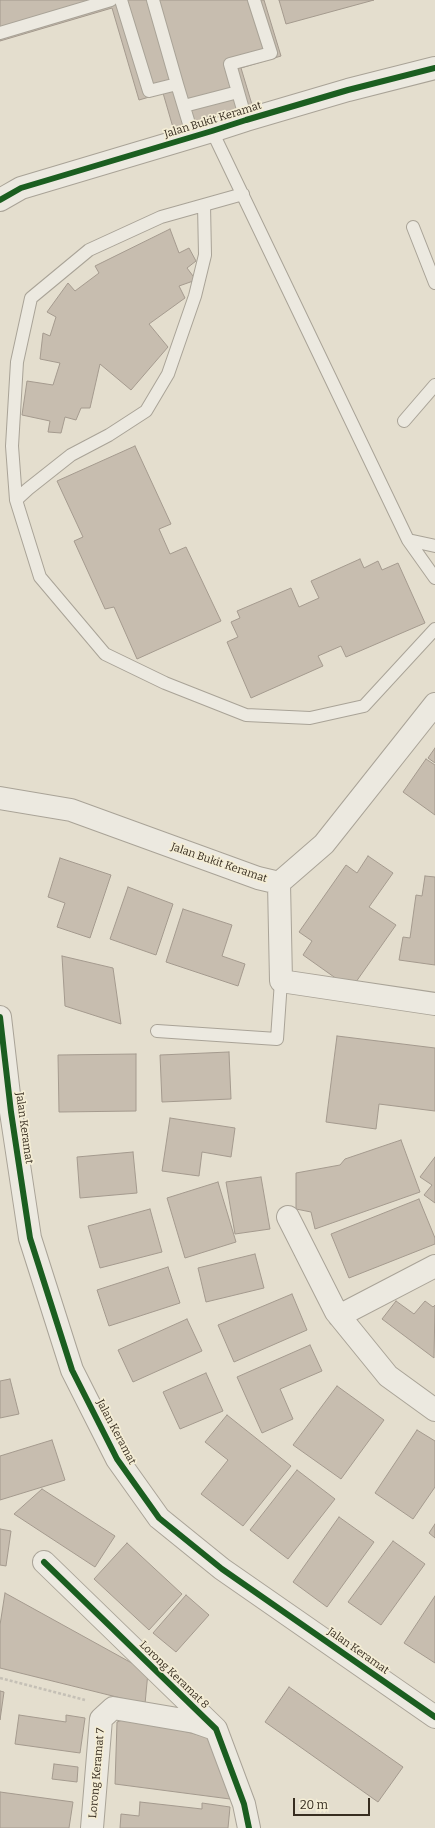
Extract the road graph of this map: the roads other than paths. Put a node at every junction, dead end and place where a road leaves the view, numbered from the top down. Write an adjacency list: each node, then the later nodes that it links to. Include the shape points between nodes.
1 (111, 0): 5 (lane)
2 (121, 0): 7 (lane, via 149,91)
3 (153, 0): 7 (lane)
4 (254, 0): 8 (lane, via 271,53 230,64)
5 (0, 33)
6 (435, 68): 10 (street, Jalan Bukit Keramat)
7 (177, 84): 9 (lane)
8 (238, 92): 9 (lane); 10 (lane)
9 (184, 106): 11 (lane)
10 (246, 120): 11 (street, Jalan Bukit Keramat)
11 (202, 134): 12 (lane); 13 (street, Jalan Bukit Keramat, via 21,188)
12 (242, 194): 14 (lane); 20 (lane)
13 (0, 200)
14 (204, 205): 19 (lane, via 205,255 196,296 168,374 146,411 110,435 71,455); 19 (lane, via 161,217 89,250 31,298 17,362 12,446)
15 (413, 227): 16 (lane)
16 (435, 282)
17 (435, 385): 18 (lane)
18 (404, 421)
19 (16, 500): 23 (lane, via 40,576 105,654 165,683 246,715 310,718 364,706)
20 (408, 540): 21 (lane); 22 (lane)
21 (435, 546)
22 (435, 578)
23 (435, 629)
24 (435, 704): 26 (street, Jalan Bukit Keramat, via 324,844)
25 (0, 798): 26 (street, Jalan Bukit Keramat, via 70,810 258,878)
26 (279, 883): 27 (street)
27 (281, 981): 28 (street); 30 (lane, via 277,1039)
28 (435, 1004)
29 (0, 1017): 36 (street, Jalan Keramat, via 30,1238 72,1370 117,1460 164,1523 222,1569)
30 (157, 1031)
31 (288, 1217): 33 (street)
32 (435, 1266): 33 (street)
33 (339, 1316): 34 (street, via 388,1376)
34 (435, 1410)
35 (44, 1562): 37 (street, Lorong Keramat 8)
36 (435, 1717)
37 (216, 1729): 38 (street, Lorong Keramat 7, via 195,1722 113,1708 101,1719); 39 (street, Lorong Keramat 8, via 244,1804)
38 (92, 1828)
39 (249, 1828)

